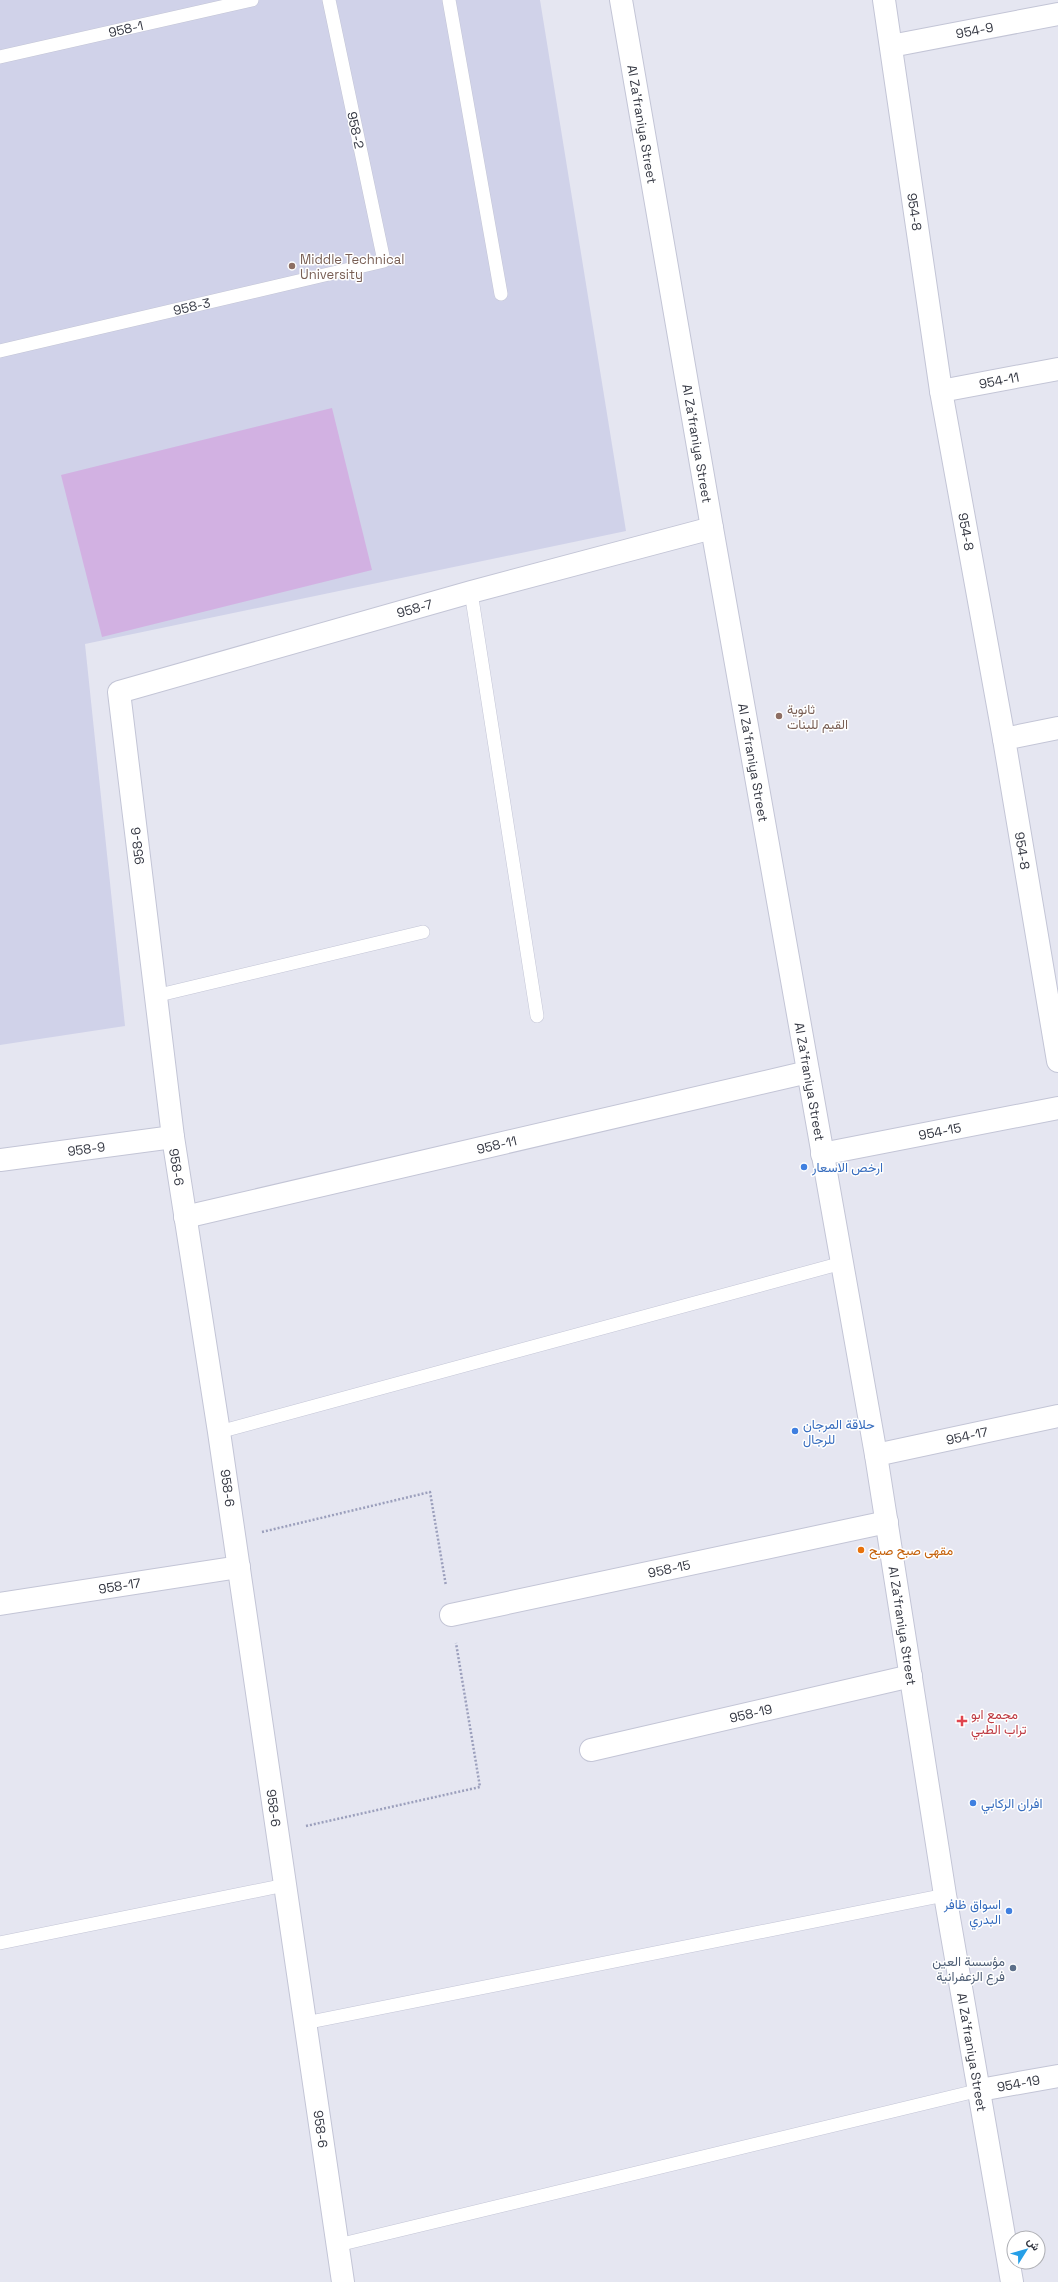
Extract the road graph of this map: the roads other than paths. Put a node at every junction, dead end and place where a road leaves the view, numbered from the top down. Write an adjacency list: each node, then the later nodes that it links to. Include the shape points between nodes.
1 (252, 0): 8 (lane, 958-1)
2 (329, 0): 9 (lane, 958-2)
3 (449, 0): 10 (lane)
4 (621, 0): 14 (street, Al Za'franiya Street)
5 (884, 0): 7 (street, 954-8)
6 (1058, 14): 7 (street, 954-9)
7 (891, 46): 13 (street, 954-8)
8 (0, 57)
9 (384, 261): 11 (lane, 958-3)
10 (501, 294)
11 (0, 351)
12 (1058, 369): 13 (street, 954-11)
13 (941, 391): 18 (street, 954-8)
14 (712, 528): 15 (street, 958-7); 23 (street, Al Za'franiya Street)
15 (471, 592): 16 (street, 958-7); 21 (lane)
16 (119, 692): 20 (street, 958-6)
17 (1058, 728): 18 (street)
18 (1004, 738): 22 (street, 954-8)
19 (423, 932): 20 (lane)
20 (155, 996): 25 (street, 958-6)
21 (537, 1016)
22 (1058, 1061)
23 (808, 1072): 26 (street, Al Za'franiya Street); 28 (street, 958-11)
24 (1058, 1108): 26 (street, 954-15)
25 (173, 1138): 27 (street, 958-9); 28 (street, 958-6)
26 (822, 1154): 29 (street, Al Za'franiya Street)
27 (0, 1160)
28 (185, 1217): 31 (street, 958-6)
29 (842, 1263): 31 (lane); 32 (street, Al Za'franiya Street)
30 (1058, 1416): 32 (street, 954-17)
31 (220, 1432): 34 (street, 958-6)
32 (876, 1455): 33 (street, Al Za'franiya Street)
33 (886, 1522): 36 (street, 958-15); 37 (street, Al Za'franiya Street)
34 (239, 1567): 35 (street, 958-17); 39 (street, 958-6)
35 (0, 1604)
36 (451, 1615)
37 (911, 1676): 38 (street, 958-19); 40 (street, Al Za'franiya Street)
38 (591, 1750)
39 (286, 1885): 41 (lane); 42 (street, 958-6)
40 (945, 1895): 42 (lane); 44 (street, Al Za'franiya Street)
41 (0, 1943)
42 (305, 2023): 45 (street, 958-6)
43 (1058, 2076): 44 (street, 954-19)
44 (980, 2090): 45 (lane); 47 (street, Al Za'franiya Street)
45 (338, 2245): 46 (street, 958-6)
46 (343, 2282)
47 (1012, 2282)

